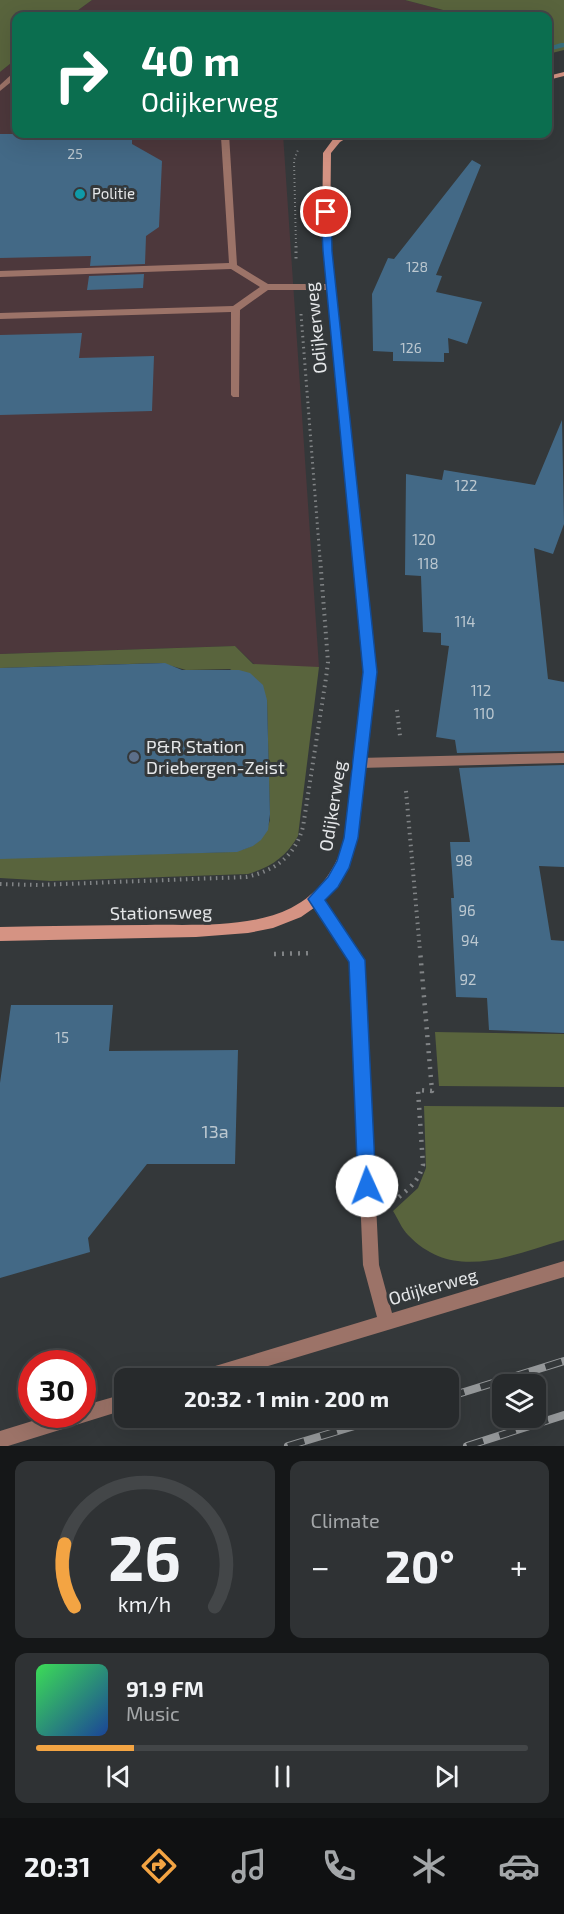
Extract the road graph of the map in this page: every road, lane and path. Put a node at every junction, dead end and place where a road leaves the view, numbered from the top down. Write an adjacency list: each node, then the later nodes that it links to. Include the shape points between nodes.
1 (12, 78): 2 (street)
2 (0, 89)
3 (225, 138): 6 (street)
4 (341, 138): 10 (street, Odijkerweg, via 327,153 326,233)
5 (302, 140): 8 (path, Odijkerweg, via 294,160)
6 (233, 266): 7 (street); 9 (street)
7 (0, 274)
8 (298, 286): 9 (street); 10 (street); 18 (path, Odijkerweg, via 328,662 304,819 297,845)
9 (267, 287): 11 (street)
10 (331, 287): 14 (street, Odijkerweg)
11 (235, 309): 12 (street); 13 (street)
12 (0, 316)
13 (236, 394)
14 (370, 672): 16 (path, via 396,699); 17 (street, Odijkerweg)
15 (564, 758): 16 (street)
16 (403, 762): 17 (street); 22 (path, via 432,1091 418,1090 423,1165 420,1176 404,1194)
17 (359, 764): 20 (street, Odijkerweg, via 351,838 344,864 333,882)
18 (284, 861): 19 (path, Stationsweg, via 262,874 246,877)
19 (0, 884)
20 (315, 899): 21 (street, Stationsweg, via 291,914 243,929); 22 (street, Odijkerweg, via 357,960)
21 (0, 934)
22 (368, 1209): 24 (street, Odijkerweg, via 371,1265)
23 (564, 1269): 24 (street, Odijkerweg)
24 (387, 1323): 25 (street)
25 (236, 1368)
26 (114, 1405): 27 (street)
27 (0, 1440)

